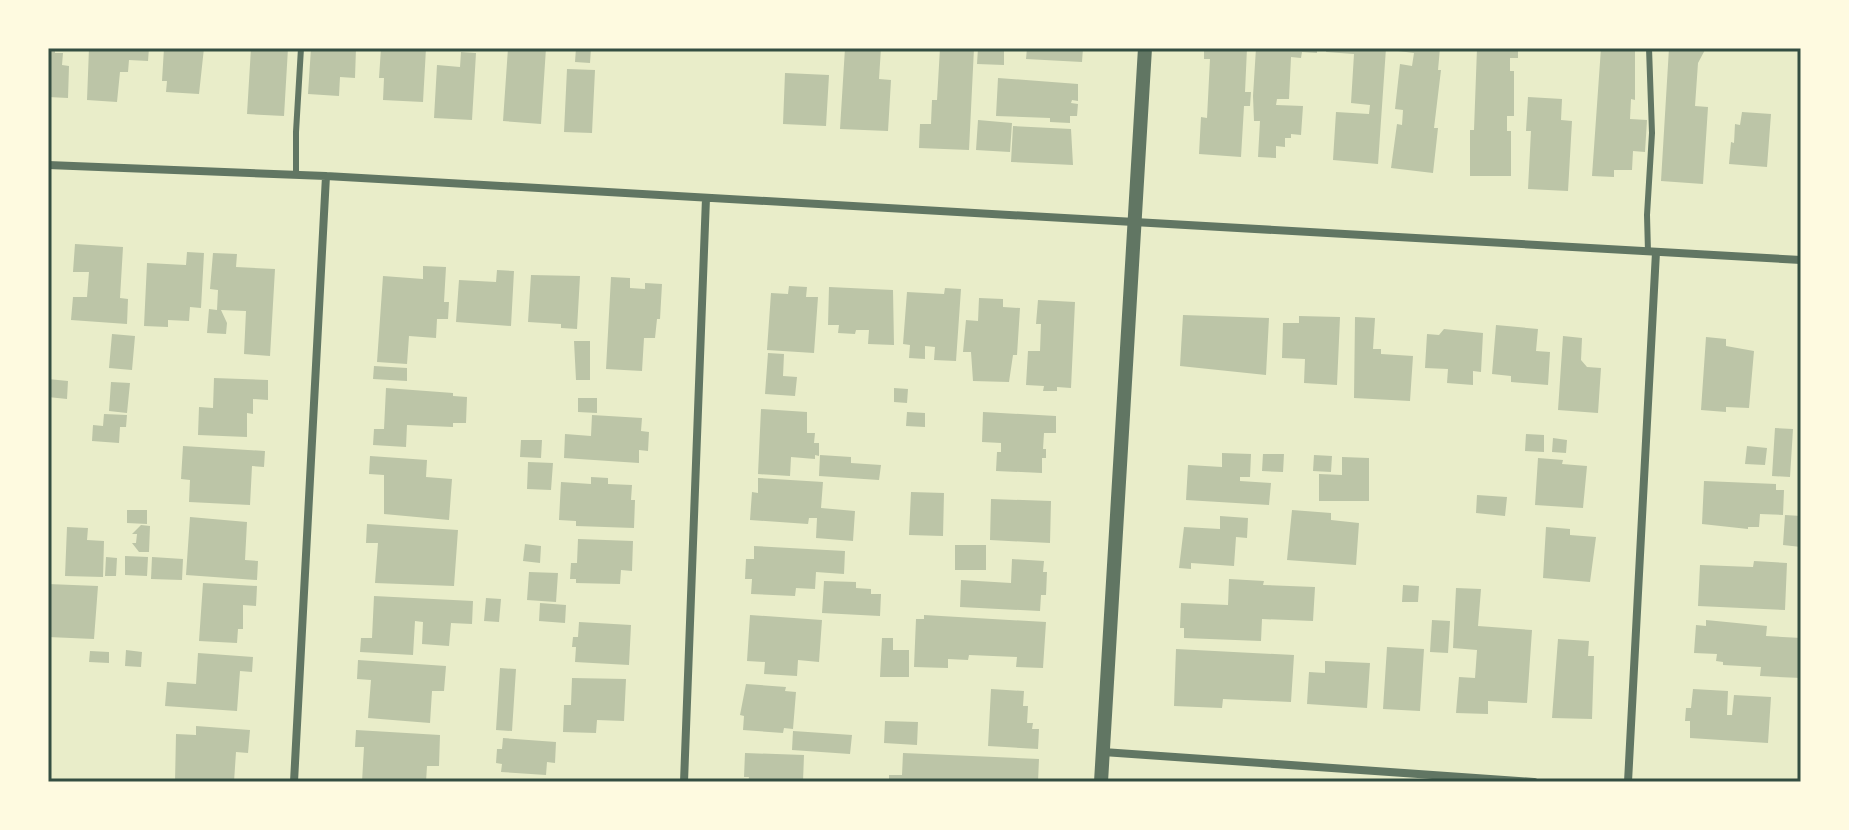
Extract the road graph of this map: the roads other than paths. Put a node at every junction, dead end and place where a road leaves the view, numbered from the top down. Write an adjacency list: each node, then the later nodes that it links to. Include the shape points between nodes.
1 (301, 48): 5 (lane)
2 (1145, 48): 8 (street)
3 (1649, 48): 9 (lane, via 1652,133 1647,215)
4 (48, 165): 5 (street)
5 (296, 175): 6 (street)
6 (326, 176): 7 (street); 12 (street)
7 (706, 198): 8 (street); 13 (street)
8 (1135, 221): 9 (street); 11 (street)
9 (1652, 252): 10 (street); 16 (street)
10 (1801, 260)
11 (1103, 752): 14 (street); 15 (street)
12 (294, 782)
13 (684, 782)
14 (1101, 782)
15 (1534, 782)
16 (1628, 782)

